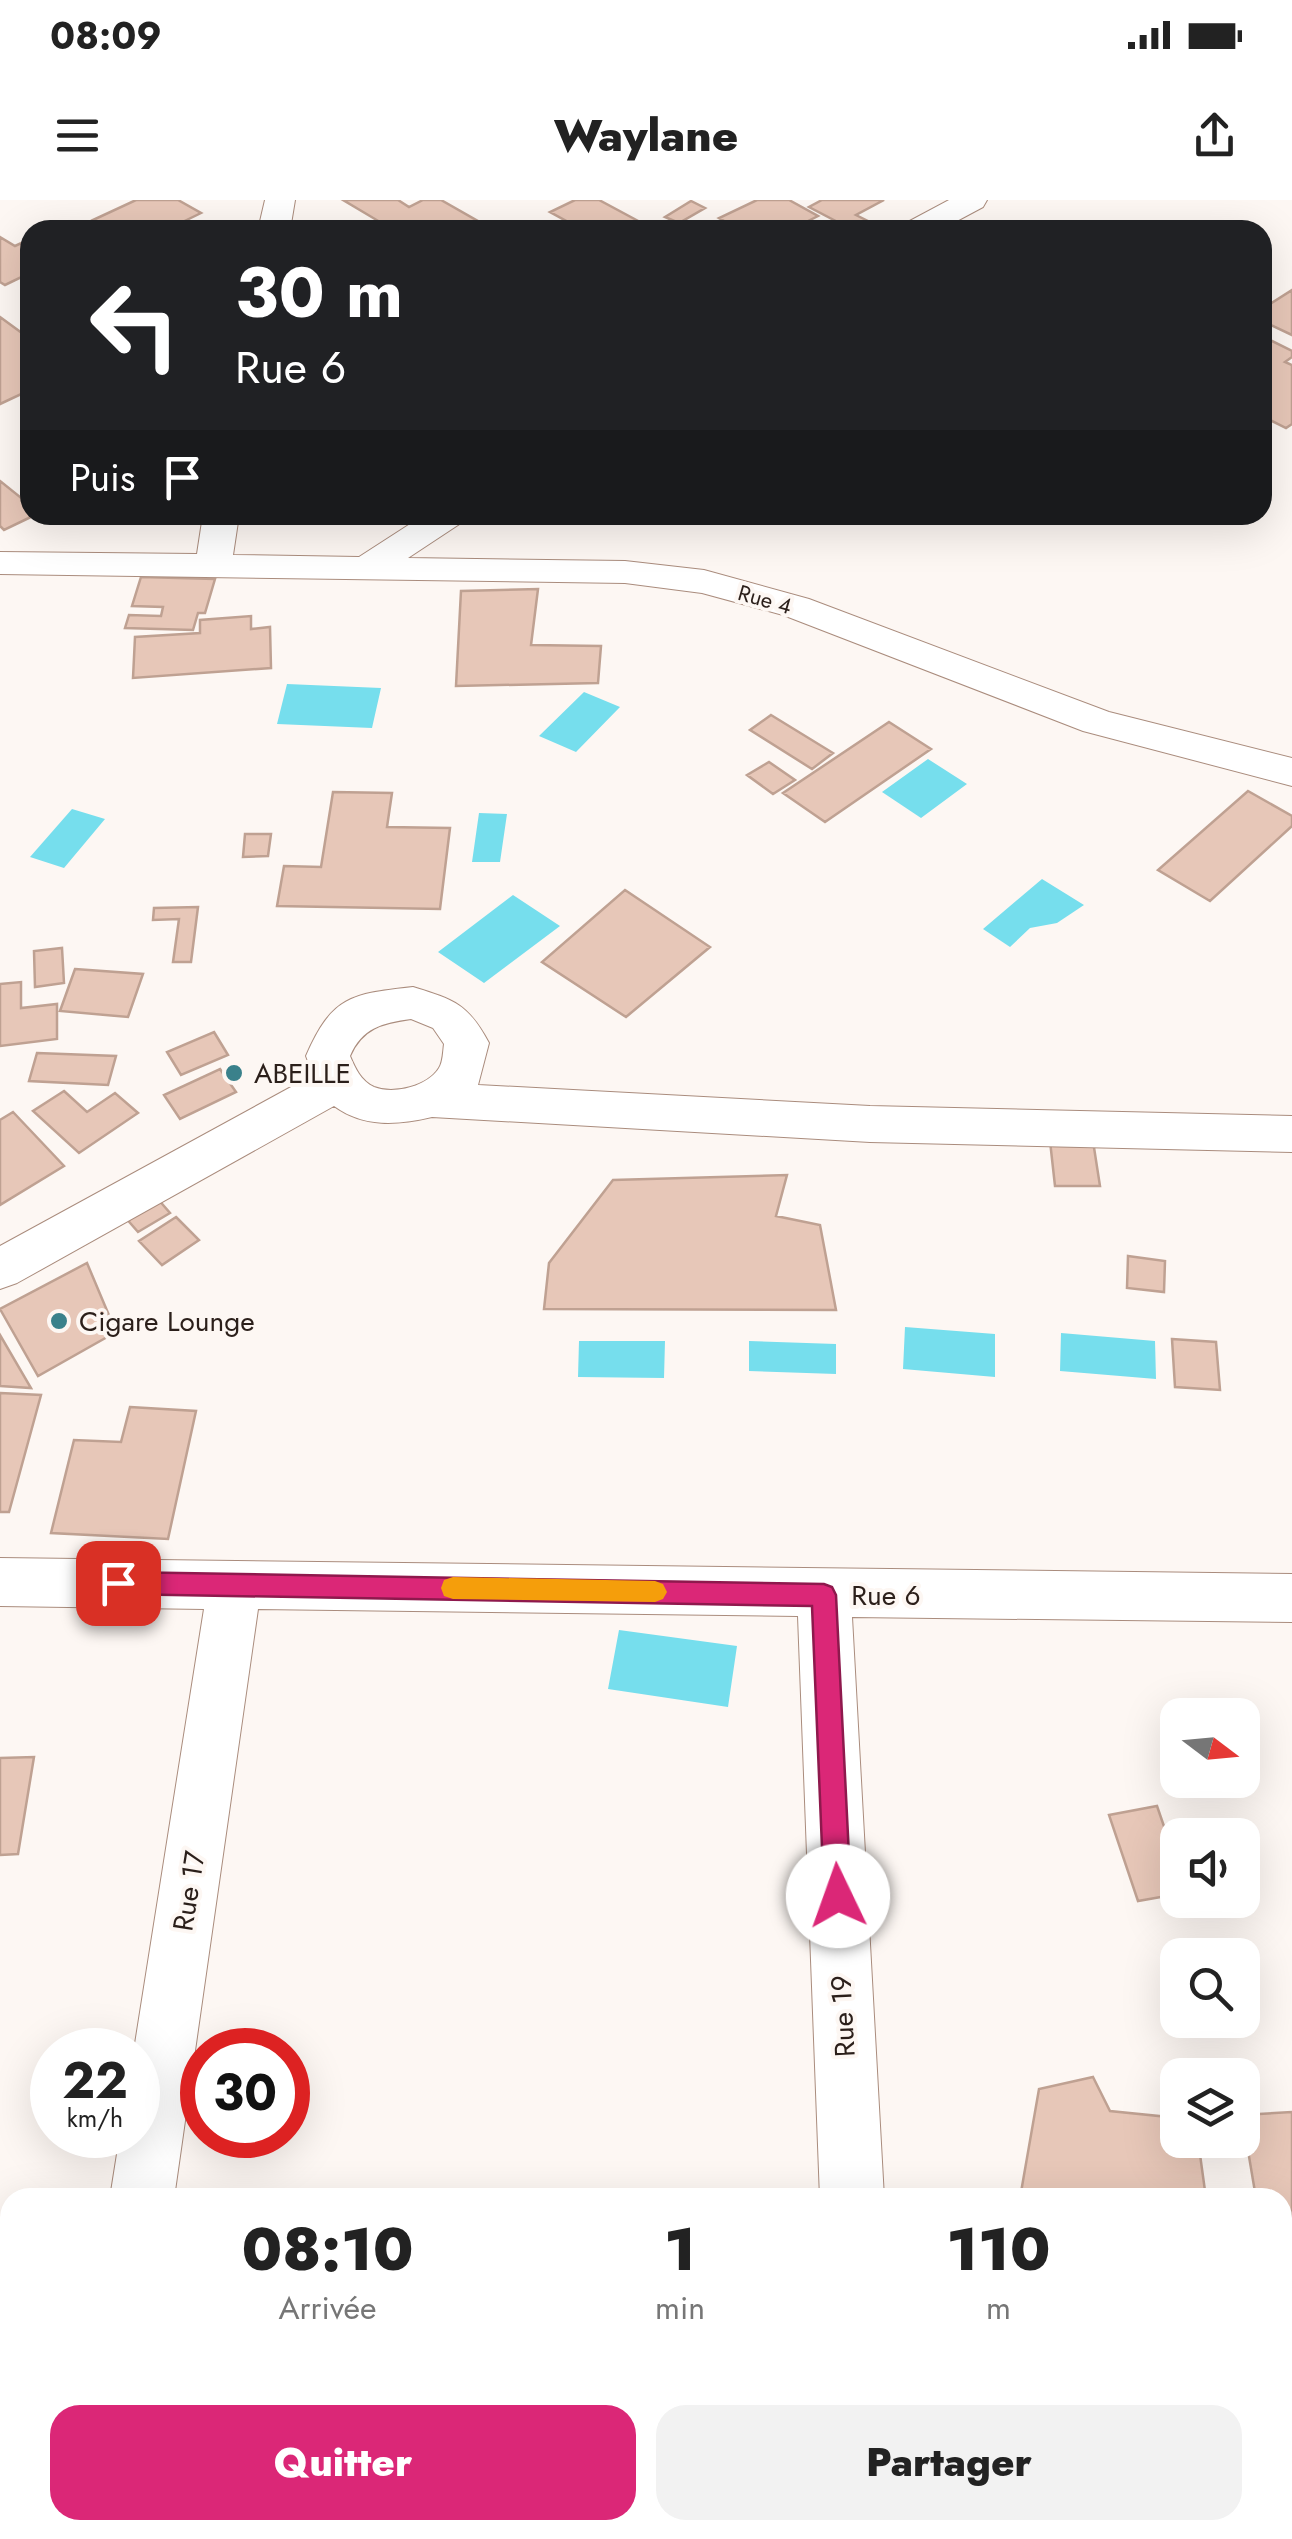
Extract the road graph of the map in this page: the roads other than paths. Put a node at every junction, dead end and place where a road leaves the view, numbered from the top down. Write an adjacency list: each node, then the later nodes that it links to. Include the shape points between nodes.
1 (972, 200): 2 (street)
2 (935, 220)
3 (219, 525): 6 (street)
4 (433, 525): 7 (street)
5 (0, 563): 6 (street, Rue 4)
6 (213, 566): 7 (street, Rue 4)
7 (366, 569): 8 (street, Rue 4, via 626,572 704,582 796,607 1097,722)
8 (1292, 772)
9 (336, 1084): 10 (street, via 361,1103 396,1108); 10 (street, via 328,1056 340,1028 372,1008 413,1003 449,1016 468,1044 461,1075); 12 (street)
10 (432, 1100): 11 (street, via 870,1124)
11 (1292, 1134)
12 (0, 1269)
13 (0, 1582): 14 (street, Rue 6)
14 (235, 1584): 15 (street, Rue 6); 17 (street, Rue 17)
15 (824, 1595): 16 (street, Rue 6); 18 (street, Rue 19)
16 (1292, 1598)
17 (144, 2188)
18 (852, 2188)

